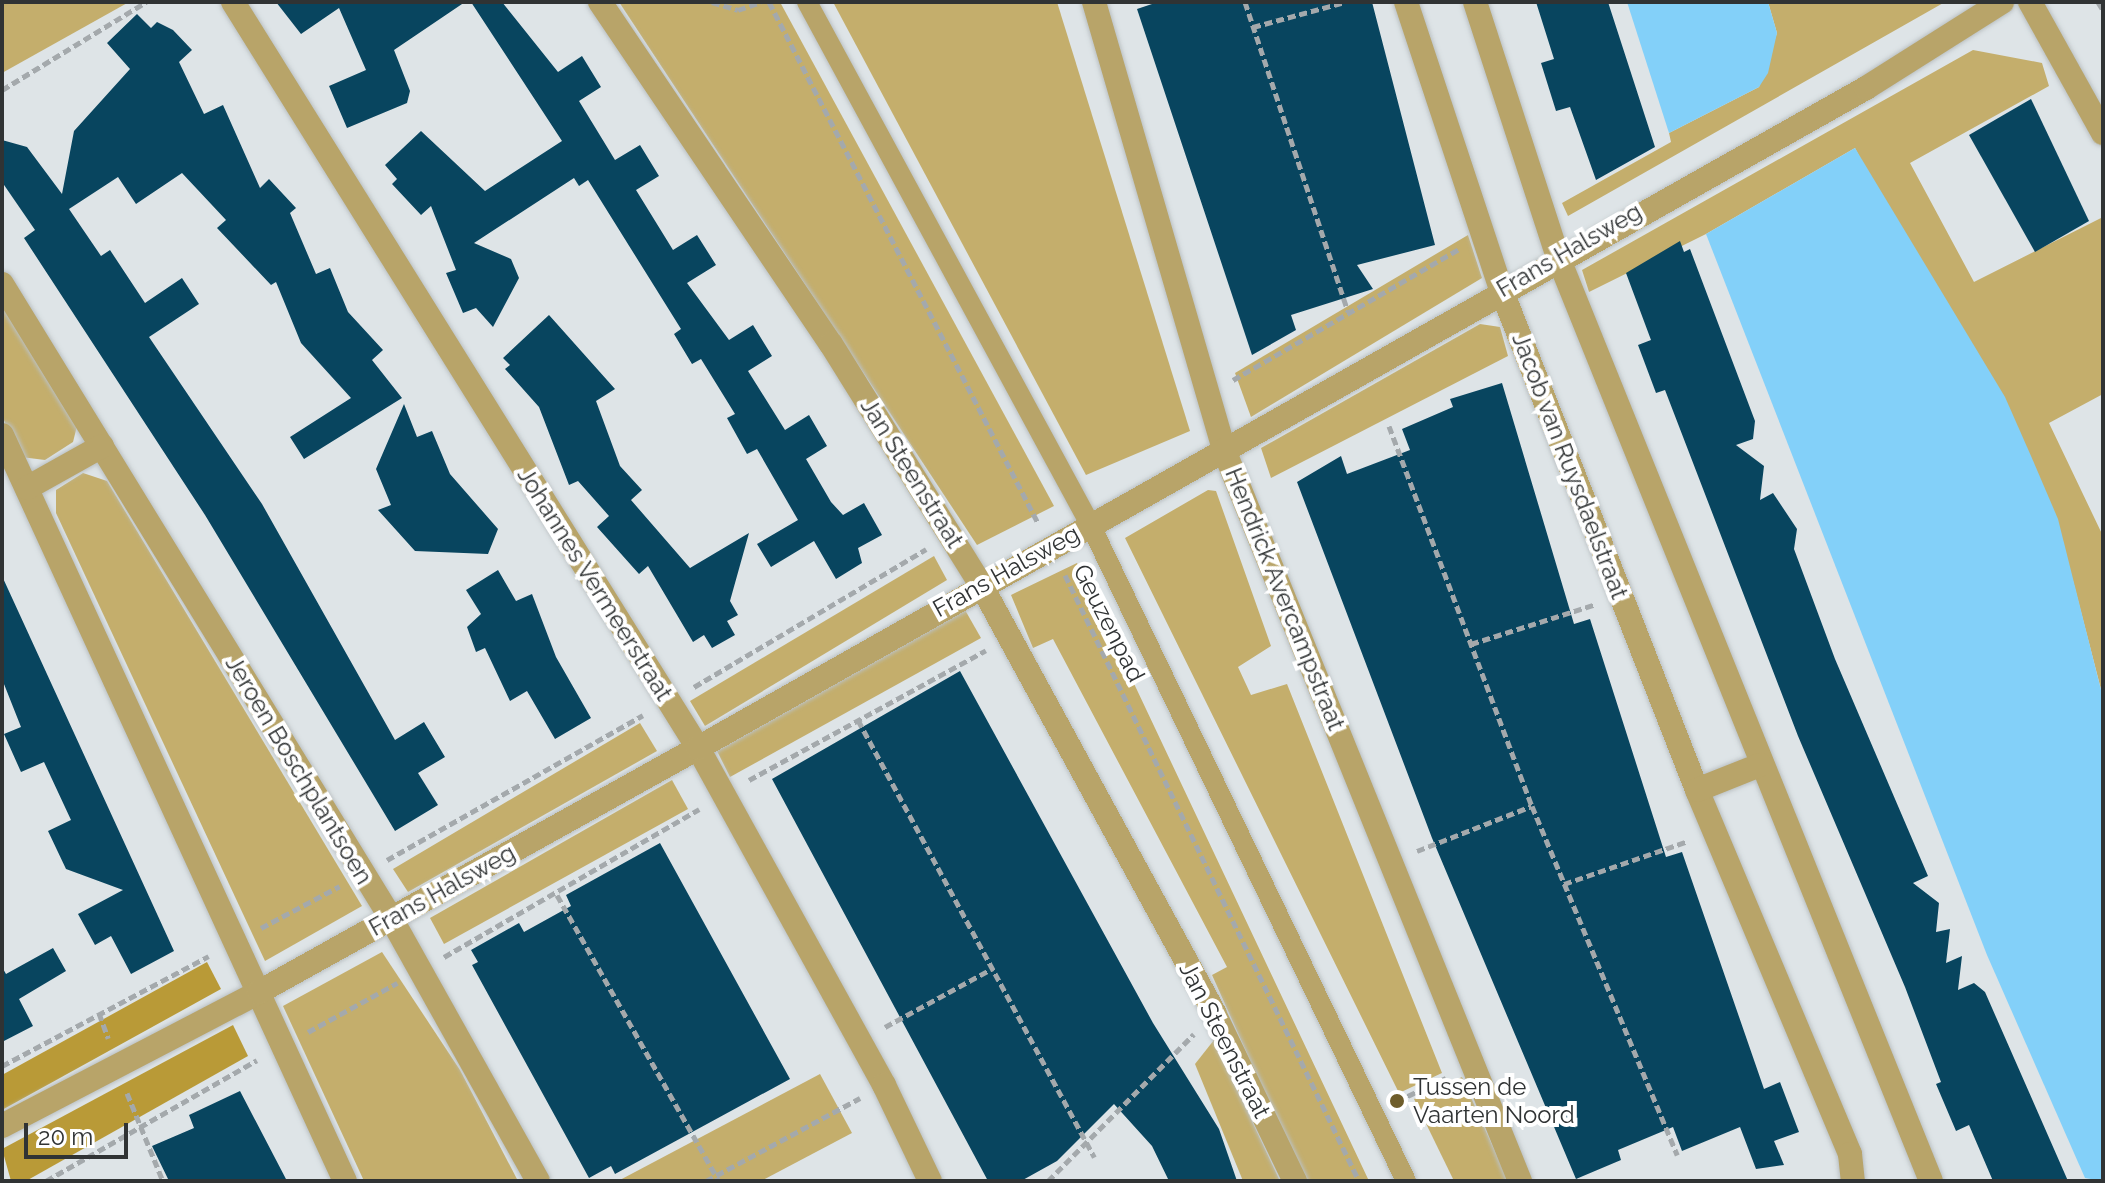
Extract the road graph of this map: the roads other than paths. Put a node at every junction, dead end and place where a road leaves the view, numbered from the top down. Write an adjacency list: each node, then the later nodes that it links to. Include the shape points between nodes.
1 (233, 2): 19 (street, Johannes Vermeerstraat)
2 (600, 2): 18 (street, Jan Steenstraat)
3 (807, 2): 17 (lane)
4 (1094, 2): 15 (street, Hendrick Avercampstraat)
5 (1406, 2): 12 (street, Jacob van Ruysdaelstraat)
6 (1475, 2): 10 (street)
7 (2002, 2): 10 (street, Frans Halsweg, via 1866,88)
8 (2030, 2): 9 (street)
9 (2103, 133)
10 (1558, 257): 12 (street, Frans Halsweg); 20 (street)
11 (2, 284): 14 (street, Jeroen Boschplantsoen)
12 (1501, 289): 15 (street, Frans Halsweg); 21 (street, Jacob van Ruysdaelstraat)
13 (2, 435): 16 (street)
14 (102, 446): 16 (street); 22 (street, Jeroen Boschplantsoen)
15 (1224, 450): 17 (street, Frans Halsweg); 30 (street, Hendrick Avercampstraat)
16 (27, 488): 23 (street)
17 (1090, 524): 18 (street, Frans Halsweg); 29 (lane)
18 (980, 583): 19 (street, Frans Halsweg); 28 (street, Jan Steenstraat, via 1214,1013)
19 (698, 748): 22 (street, Frans Halsweg); 27 (street, Johannes Vermeerstraat, via 884,1085)
20 (1760, 765): 21 (street); 32 (street)
21 (1697, 790): 31 (street, Jacob van Ruysdaelstraat, via 1850,1154)
22 (391, 918): 23 (street, Frans Halsweg); 26 (street, Jeroen Boschplantsoen)
23 (259, 992): 24 (street, Frans Halsweg); 25 (street)
24 (2, 1126)
25 (345, 1181)
26 (538, 1181)
27 (930, 1181)
28 (1295, 1181)
29 (1406, 1181)
30 (1520, 1181)
31 (1853, 1181)
32 (1931, 1181)

